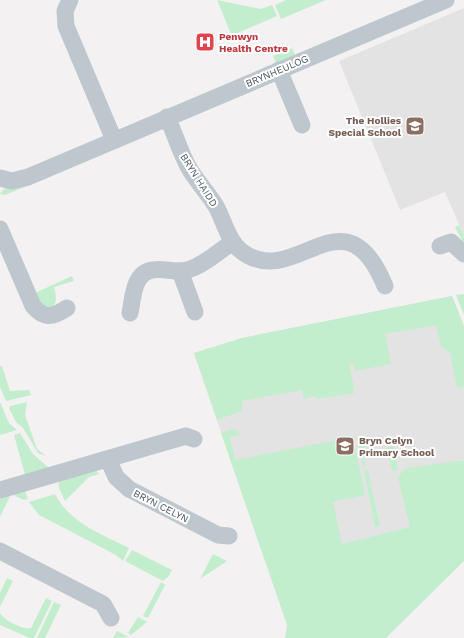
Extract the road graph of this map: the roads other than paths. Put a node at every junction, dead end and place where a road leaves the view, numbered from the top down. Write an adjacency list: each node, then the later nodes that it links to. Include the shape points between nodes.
1 (70, 0): 6 (street, via 66,12 66,26)
2 (442, 1): 3 (street, BRYNHEULOG)
3 (279, 70): 4 (street, BRYNHEULOG); 5 (street)
4 (167, 118): 6 (street, BRYNHEULOG); 9 (street, BRYN HAIDD, via 190,168 216,207)
5 (302, 125)
6 (114, 140): 7 (street, BRYNHEULOG, via 28,177 12,181)
7 (0, 178)
8 (0, 228): 14 (street, via 33,306 38,312 56,315)
9 (232, 242): 12 (street, via 193,268); 13 (street, BRYN HAIDD, via 249,256 272,262 281,261 323,243 344,242 355,245 382,268)
10 (440, 246): 11 (street, via 451,242)
11 (464, 254)
12 (180, 271): 15 (street); 16 (street, via 153,270 145,273 136,284)
13 (384, 286)
14 (67, 308)
15 (195, 312)
16 (130, 313)
17 (194, 439): 18 (street, via 186,436)
18 (108, 459): 19 (street); 20 (street, BRYN CELYN, via 116,477 129,489 218,536)
19 (0, 490)
20 (229, 536)
21 (0, 551): 22 (street, via 103,604)
22 (112, 618)

